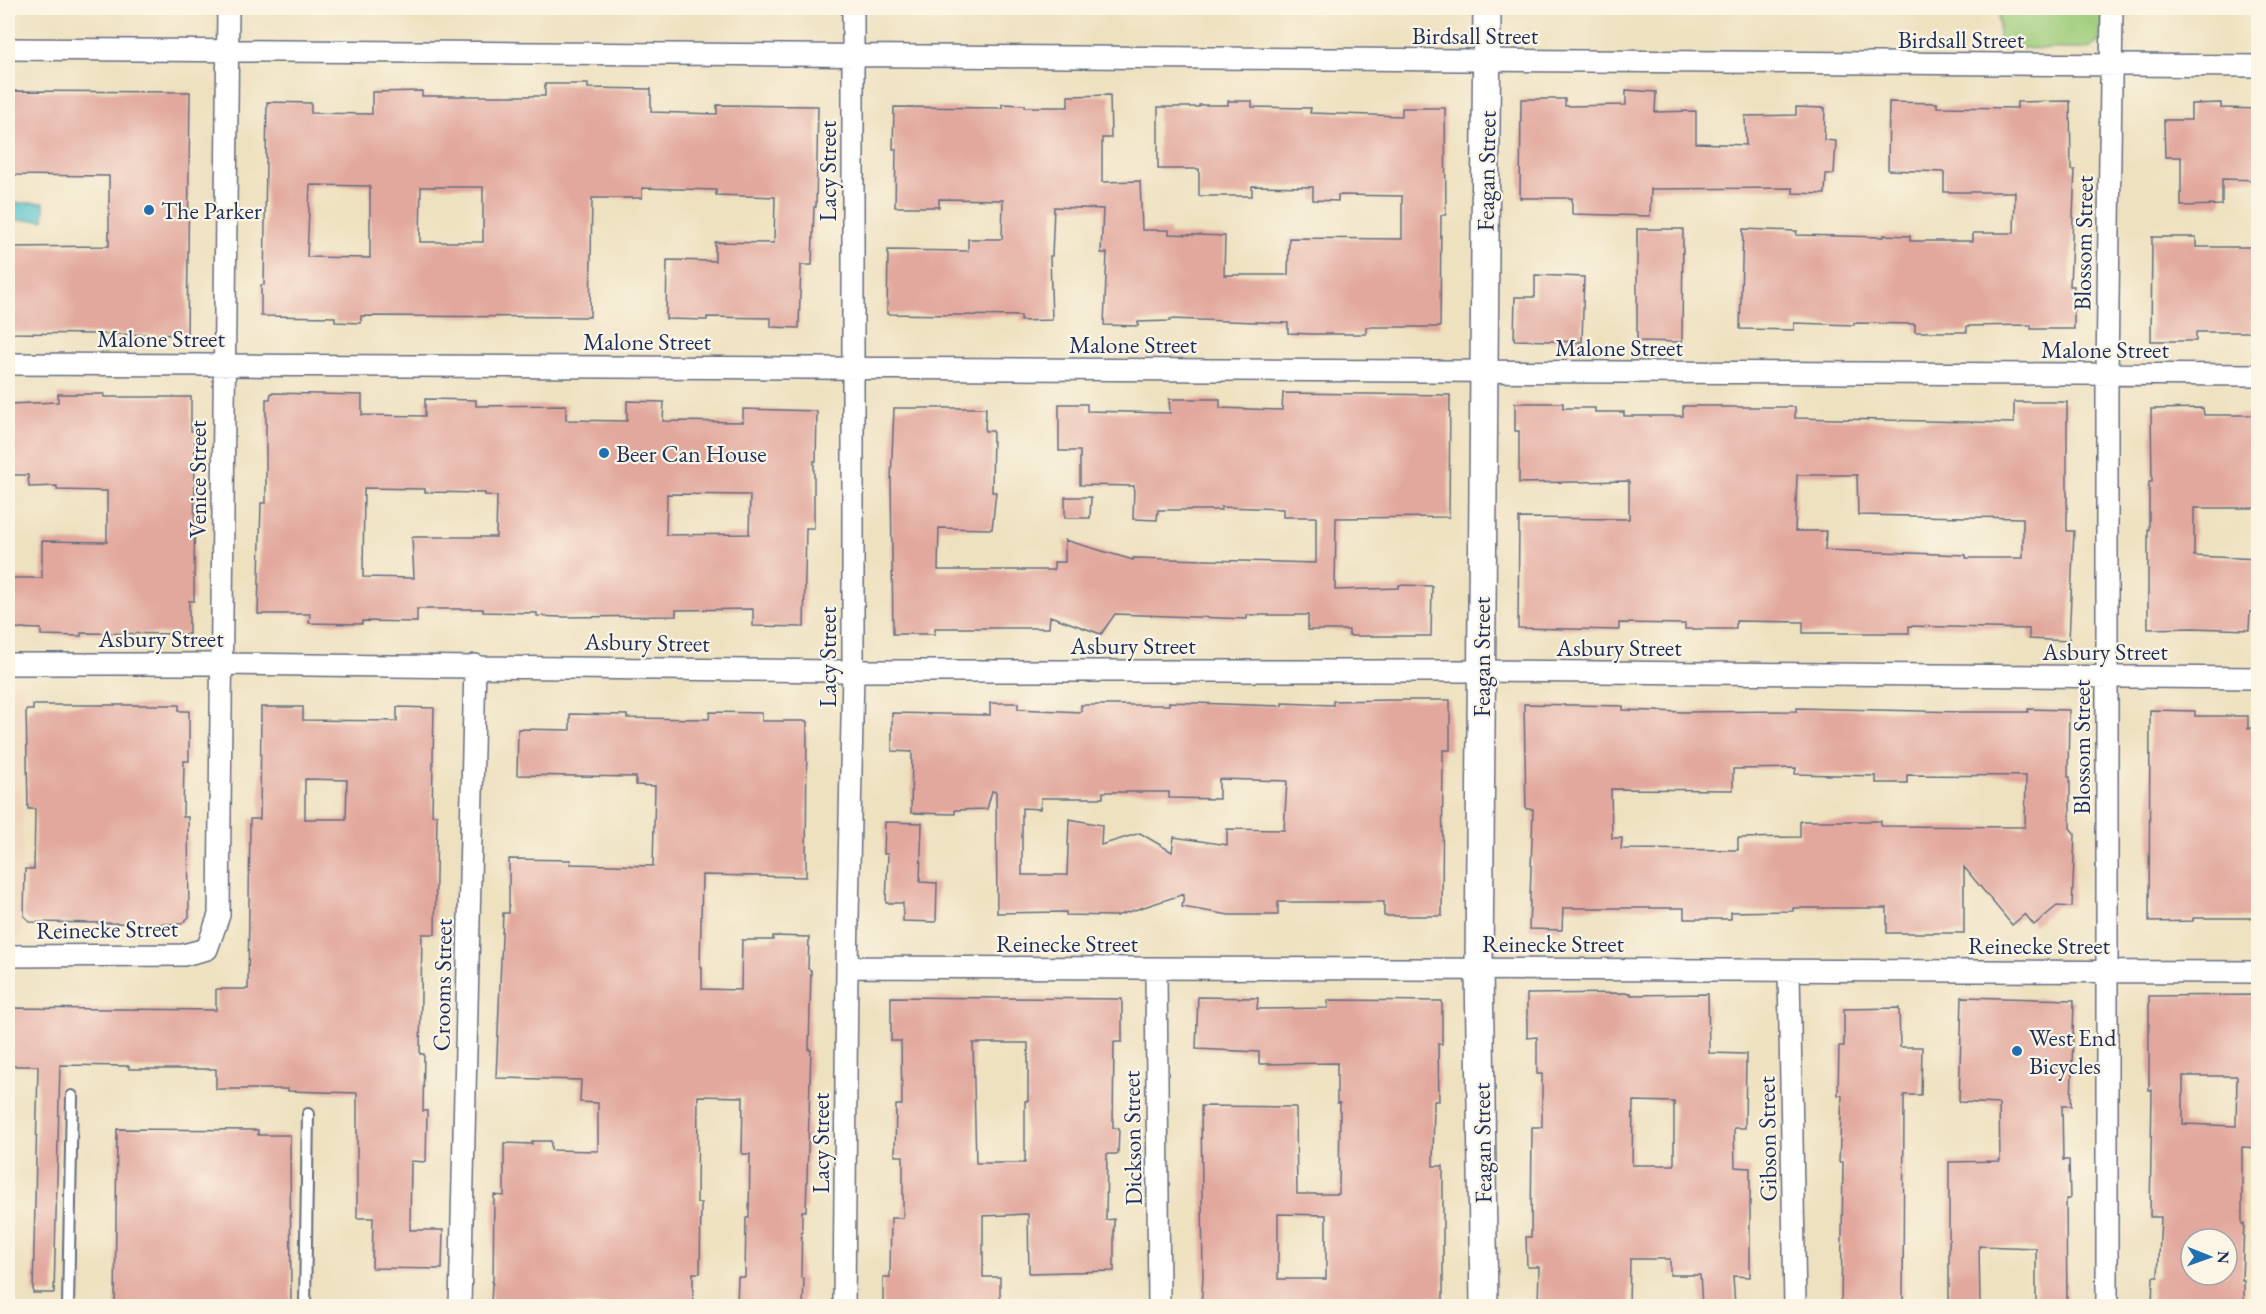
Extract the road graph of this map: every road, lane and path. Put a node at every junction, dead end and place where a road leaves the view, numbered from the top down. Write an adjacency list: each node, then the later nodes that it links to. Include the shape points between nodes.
1 (228, 8): 6 (street, Venice Street)
2 (853, 8): 7 (street, Lacy Street)
3 (1487, 8): 8 (street, Feagan Street)
4 (2112, 8): 9 (street, Blossom Street)
5 (8, 49): 6 (street, Birdsall Street)
6 (228, 51): 7 (street, Birdsall Street); 12 (street, Venice Street)
7 (852, 56): 8 (street, Birdsall Street); 13 (street, Lacy Street)
8 (1487, 61): 9 (street, Birdsall Street); 14 (street, Feagan Street)
9 (2111, 65): 10 (street, Birdsall Street); 15 (street, Blossom Street)
10 (2259, 66)
11 (8, 364): 12 (street, Malone Street)
12 (224, 364): 13 (street, Malone Street); 18 (street, Venice Street)
13 (852, 367): 14 (street, Malone Street); 20 (street, Lacy Street)
14 (1483, 372): 15 (street, Malone Street); 21 (street, Feagan Street)
15 (2107, 374): 16 (street, Malone Street); 22 (street, Blossom Street)
16 (2259, 375)
17 (8, 664): 18 (street, Asbury Street)
18 (221, 664): 19 (street, Asbury Street); 24 (street, Venice Street, via 219,915)
19 (475, 665): 20 (street, Asbury Street); 36 (street, Crooms Street)
20 (853, 671): 21 (street, Asbury Street); 26 (street, Lacy Street)
21 (1481, 671): 22 (street, Asbury Street); 27 (street, Feagan Street)
22 (2106, 676): 23 (street, Asbury Street); 29 (street, Blossom Street)
23 (2259, 678)
24 (207, 949): 25 (street, Reinecke Street, via 183,955)
25 (8, 956)
26 (847, 967): 28 (street, Reinecke Street); 37 (street, Lacy Street)
27 (1479, 968): 28 (street, Reinecke Street); 30 (street, Reinecke Street); 39 (street, Feagan Street)
28 (1156, 969): 38 (street, Dickson Street)
29 (2107, 970): 30 (street, Reinecke Street); 31 (street, Reinecke Street); 41 (street, Blossom Street)
30 (1789, 971): 40 (street, Gibson Street)
31 (2259, 972)
32 (72, 1096): 34 (lane)
33 (308, 1114): 35 (lane)
34 (68, 1306)
35 (305, 1306)
36 (460, 1306)
37 (844, 1306)
38 (1159, 1306)
39 (1484, 1306)
40 (1795, 1306)
41 (2107, 1306)

